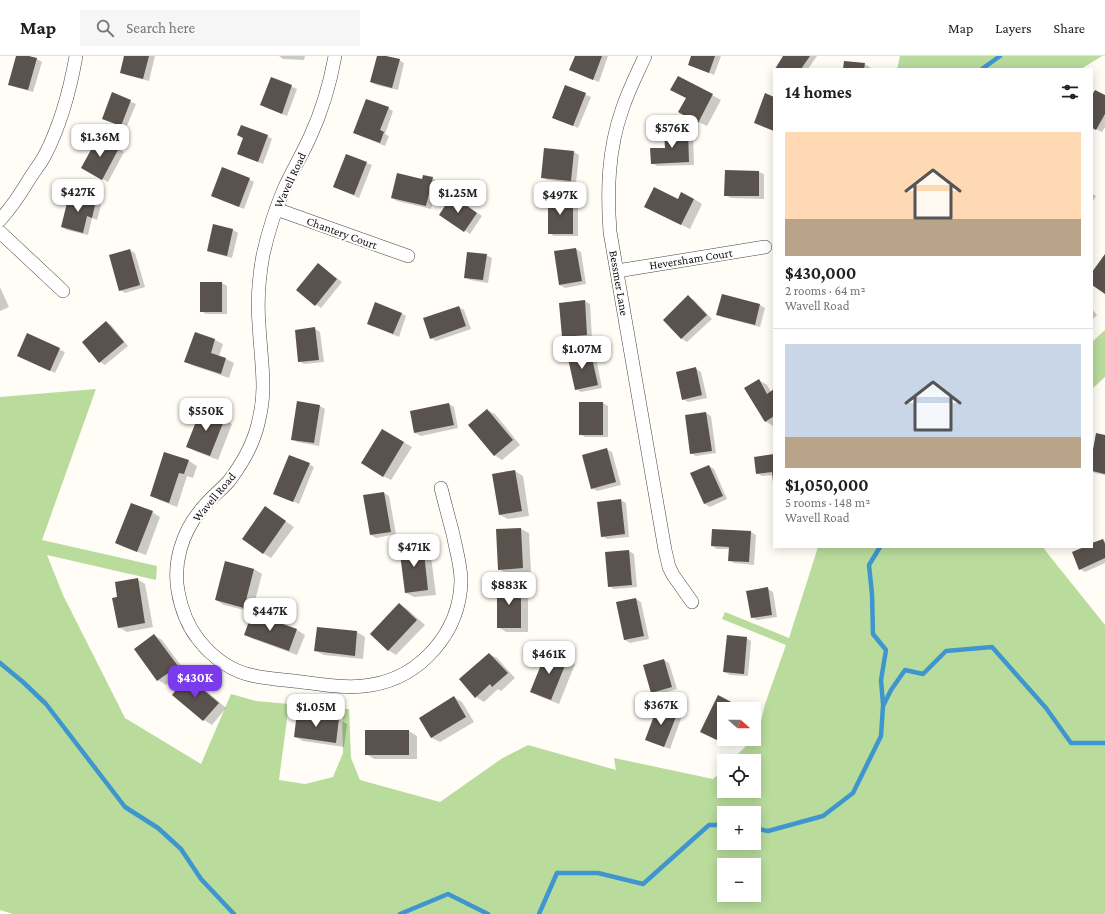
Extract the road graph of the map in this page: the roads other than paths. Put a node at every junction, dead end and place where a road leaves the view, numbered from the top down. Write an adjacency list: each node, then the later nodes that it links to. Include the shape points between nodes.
1 (76, 56): 5 (street, via 71,82 52,139 18,198)
2 (336, 56): 4 (street, Wavell Road, via 322,108)
3 (645, 56): 9 (street, Bessmer Lane, via 621,111 609,167 610,232)
4 (276, 209): 8 (street, Chantery Court); 11 (street, Wavell Road, via 262,258 260,282 258,321 263,387 258,426 245,458 225,485 201,509 184,538 176,574 180,603 187,623 211,654 238,671 252,676 351,687 382,683 406,673 426,659 442,641 459,600 460,562)
5 (0, 220)
6 (0, 232): 10 (street)
7 (765, 247): 9 (street, Heversham Court)
8 (408, 256)
9 (617, 271): 12 (street, Bessmer Lane, via 665,550 673,575)
10 (63, 291)
11 (441, 488)
12 (692, 602)

